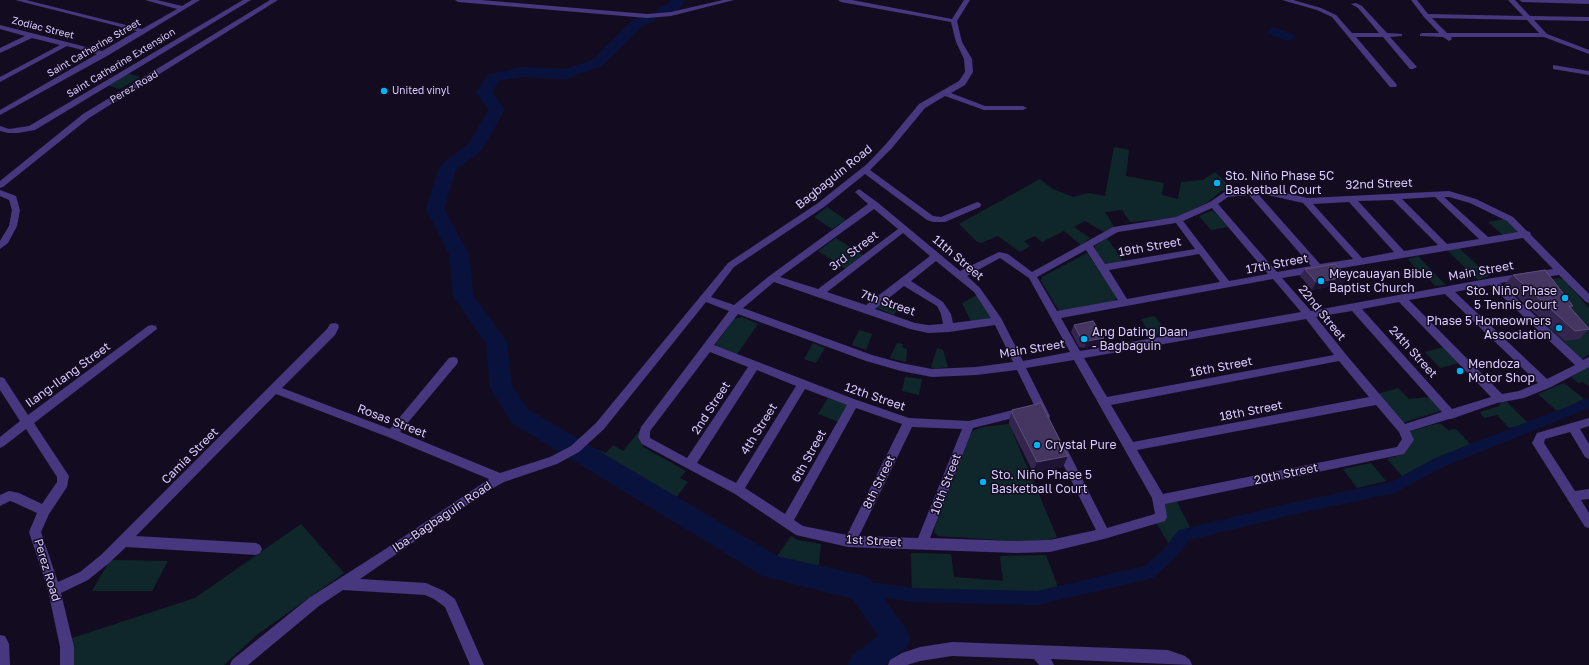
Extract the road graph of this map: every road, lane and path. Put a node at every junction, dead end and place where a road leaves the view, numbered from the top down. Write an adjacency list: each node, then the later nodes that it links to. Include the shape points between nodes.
1 (18, 0): 23 (street)
2 (148, 0): 17 (street)
3 (197, 0): 17 (street, Saint Catherine Street)
4 (248, 0): 43 (street, Saint Catherine Extension, via 32,128 18,131)
5 (275, 0): 45 (street, Perez Road, via 86,116)
6 (458, 0): 7 (street, via 647,16 671,14)
7 (731, 0)
8 (841, 0): 21 (street)
9 (967, 0): 21 (street)
10 (1286, 0): 24 (street, via 1334,16)
11 (1414, 0): 18 (street)
12 (1511, 0): 19 (street)
13 (1522, 0): 14 (street)
14 (1545, 0): 15 (street)
15 (1585, 1)
16 (1354, 4): 25 (street, via 1360,7)
17 (183, 8): 23 (street, Saint Catherine Street)
18 (1426, 16): 19 (street); 30 (street)
19 (1528, 18): 20 (street); 28 (street)
20 (1589, 19)
21 (954, 21): 40 (street, Bagbaguin Road, via 959,42 968,58 969,72 962,83)
22 (0, 27): 29 (street, Zodiac Street)
23 (144, 31): 34 (street, Saint Catherine Street)
24 (1350, 35): 25 (street); 39 (street)
25 (1385, 35): 26 (street); 35 (street)
26 (1400, 35)
27 (1422, 35): 30 (street)
28 (1545, 35): 30 (street); 33 (street)
29 (30, 36): 31 (street, Zodiac Street); 32 (street)
30 (1449, 39)
31 (66, 44): 34 (street, Zodiac Street); 38 (street)
32 (0, 51)
33 (1589, 52)
34 (104, 54): 42 (street, Saint Catherine Street)
35 (1413, 67)
36 (1556, 67): 37 (street)
37 (1589, 73)
38 (0, 80)
39 (1393, 86)
40 (945, 93): 41 (street, via 984,108); 44 (street, Bagbaguin Road, via 922,106 889,146)
41 (1023, 108)
42 (0, 113)
43 (0, 128)
44 (864, 170): 55 (street, via 936,220 942,220); 74 (street, Bagbaguin Road, via 804,216 731,265)
45 (0, 184)
46 (1250, 191): 52 (street, 32nd Street, via 1263,191); 54 (street, 32nd Street, via 1226,194); 68 (street)
47 (859, 192): 53 (street, 11th Street)
48 (0, 193): 61 (street, via 13,198 16,210 14,226)
49 (1437, 194): 50 (street, 32nd Street); 58 (street, 32nd Street, via 1449,194 1472,201 1510,219); 59 (street)
50 (1394, 197): 51 (street, 32nd Street); 62 (street)
51 (1350, 198): 52 (street, 32nd Street); 64 (street)
52 (1306, 201): 66 (street)
53 (874, 204): 57 (street, 11th Street); 73 (street, 1st Street)
54 (1213, 204): 56 (street, 32nd Street); 72 (street, 22nd Street)
55 (977, 205)
56 (1178, 220): 60 (street, 32nd Street, via 1116,228); 63 (street)
57 (903, 229): 65 (street, 11th Street); 79 (street, 3rd Street)
58 (1527, 234): 59 (street, 17th Street); 69 (street, 32nd Street)
59 (1487, 241): 62 (street, 17th Street)
60 (1088, 245): 67 (street); 71 (street, 32nd Street)
61 (0, 246)
62 (1446, 248): 64 (street, 17th Street)
63 (1200, 251): 67 (street, 19th Street); 77 (street)
64 (1402, 255): 66 (street, 17th Street)
65 (936, 256): 70 (street, 11th Street); 75 (street)
66 (1361, 262): 68 (street, 17th Street)
67 (1103, 268): 83 (street)
68 (1318, 268): 72 (street, 17th Street)
69 (1561, 270): 76 (street, Main Street); 82 (street, 32nd Street)
70 (961, 275): 71 (street, via 999,255 1005,256); 89 (street, 11th Street, via 977,290)
71 (1032, 276): 88 (street)
72 (1275, 276): 77 (street, 17th Street); 87 (street, 22nd Street)
73 (773, 278): 79 (street, 7th Street); 85 (street, 1st Street)
74 (718, 279): 80 (street, Iba-Bagbaguin Road)
75 (904, 281): 86 (street); 91 (street, via 940,304 946,314)
76 (1492, 281): 78 (street, Main Street); 97 (street)
77 (1228, 285): 83 (street, 17th Street)
78 (1447, 290): 81 (street, Main Street); 102 (street)
79 (820, 292): 86 (street, 7th Street)
80 (704, 298): 85 (street, Main Street); 124 (street, Iba-Bagbaguin Road, via 600,426 575,449 553,461)
81 (1402, 298): 84 (street, Main Street); 104 (street)
82 (1589, 300)
83 (1124, 302): 88 (street, 17th Street)
84 (1355, 307): 87 (street, Main Street); 109 (street, 24th Street)
85 (735, 310): 93 (street, 1st Street); 99 (street, Main Street, via 900,367 932,373)
86 (867, 310): 91 (street, 7th Street, via 914,326)
87 (1308, 314): 94 (street, Main Street); 95 (street, 22nd Street)
88 (1055, 315): 94 (street)
89 (998, 321): 91 (street, 7th Street); 99 (street, 11th Street)
90 (334, 327): 103 (street, Camia Street)
91 (948, 328)
92 (152, 329): 110 (street, Ilang-Ilang Street)
93 (708, 347): 98 (street, 12th Street); 123 (street, 1st Street, via 644,433 644,437 650,443)
94 (1077, 355): 99 (street, Main Street); 106 (street)
95 (1342, 357): 105 (street, 22nd Street); 106 (street, 16th Street)
96 (453, 362): 117 (street)
97 (1586, 363): 102 (street)
98 (755, 365): 101 (street, 12th Street); 123 (street, 2nd Street)
99 (1020, 365): 108 (street, 11th Street)
100 (0, 381): 110 (street, Perez Road)
101 (803, 384): 107 (street, 12th Street); 125 (street, 4th Street)
102 (1545, 384): 104 (street, via 1520,395)
103 (274, 389): 117 (street, Rosas Street); 134 (street, Camia Street)
104 (1500, 399): 109 (street)
105 (1377, 400): 116 (street, 22nd Street); 121 (street, 18th Street)
106 (1104, 402): 121 (street)
107 (854, 403): 111 (street, 12th Street); 131 (street, 6th Street)
108 (1041, 407): 112 (street, 11th Street); 114 (street, 12th Street)
109 (1451, 415): 116 (street)
110 (26, 422): 120 (street, Ilang-Ilang Street); 130 (street, Perez Road, via 63,476 62,483)
111 (908, 422): 114 (street, 12th Street); 135 (street, 8th Street)
112 (1048, 422)
113 (1589, 422): 115 (street)
114 (969, 424): 136 (street, 10th Street)
115 (1573, 427): 122 (street); 127 (street, via 1540,436 1538,442)
116 (1403, 429): 119 (street, 22nd Street)
117 (392, 434): 124 (street, Rosas Street)
118 (1055, 436): 133 (street)
119 (1408, 440): 128 (street, 20th Street, via 1400,451)
120 (0, 443)
121 (1131, 448): 128 (street)
122 (1589, 454)
123 (689, 465): 125 (street, 1st Street)
124 (500, 478): 138 (street, Iba-Bagbaguin Road)
125 (738, 489): 131 (street, 1st Street)
126 (1589, 494): 127 (street)
127 (1572, 496): 132 (street)
128 (1160, 500): 133 (street, 1st Street, via 1161,517)
129 (0, 501): 130 (street, via 9,496 15,497)
130 (44, 511): 139 (street, Perez Road, via 35,532)
131 (787, 522): 135 (street, 1st Street, via 800,531)
132 (1589, 523)
133 (1104, 534): 136 (street, 1st Street, via 1050,546)
134 (124, 541): 137 (street); 139 (street, Camia Street, via 84,576)
135 (850, 541): 136 (street, 1st Street)
136 (922, 543)
137 (256, 549)
138 (342, 584): 144 (street, Iba-Bagbaguin Road, via 314,602); 145 (street, via 426,589 439,595 450,603)
139 (54, 590): 143 (street, Perez Road, via 67,647)
140 (0, 641): 142 (street)
141 (1037, 652): 146 (street, via 936,650 902,660); 147 (street); 148 (street, via 1168,657)
142 (2, 660)
143 (67, 665)
144 (237, 665)
145 (477, 665)
146 (895, 665)
147 (1047, 665)
148 (1185, 665)

